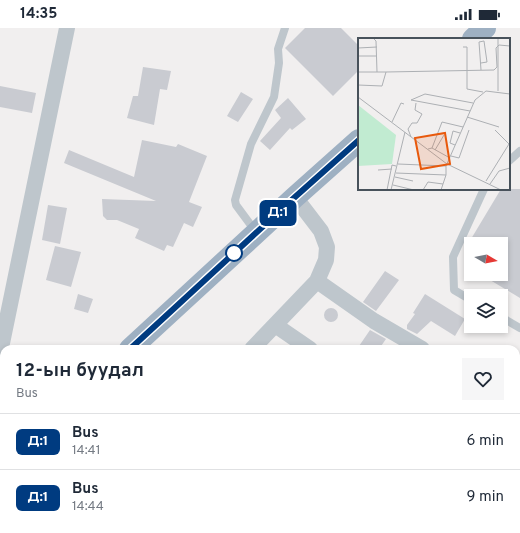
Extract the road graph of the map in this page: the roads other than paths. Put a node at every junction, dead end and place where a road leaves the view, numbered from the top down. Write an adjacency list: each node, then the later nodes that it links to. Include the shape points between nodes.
1 (67, 28): 16 (street)
2 (285, 28): 10 (lane, via 278,49 279,63 274,97 251,144 235,200)
3 (485, 28): 4 (highway)
4 (474, 38)
5 (358, 141): 9 (highway)
6 (520, 151): 7 (lane)
7 (510, 160)
8 (484, 190): 12 (lane, via 453,257 454,290)
9 (295, 197): 10 (highway); 11 (street, via 321,231 327,247 326,260)
10 (256, 233): 17 (highway)
11 (317, 281): 14 (street); 20 (street, via 374,321)
12 (464, 296)
13 (508, 321): 15 (lane)
14 (275, 325): 18 (street); 19 (street)
15 (520, 328)
16 (2, 345)
17 (134, 345)
18 (256, 345)
19 (304, 345)
20 (415, 345)

